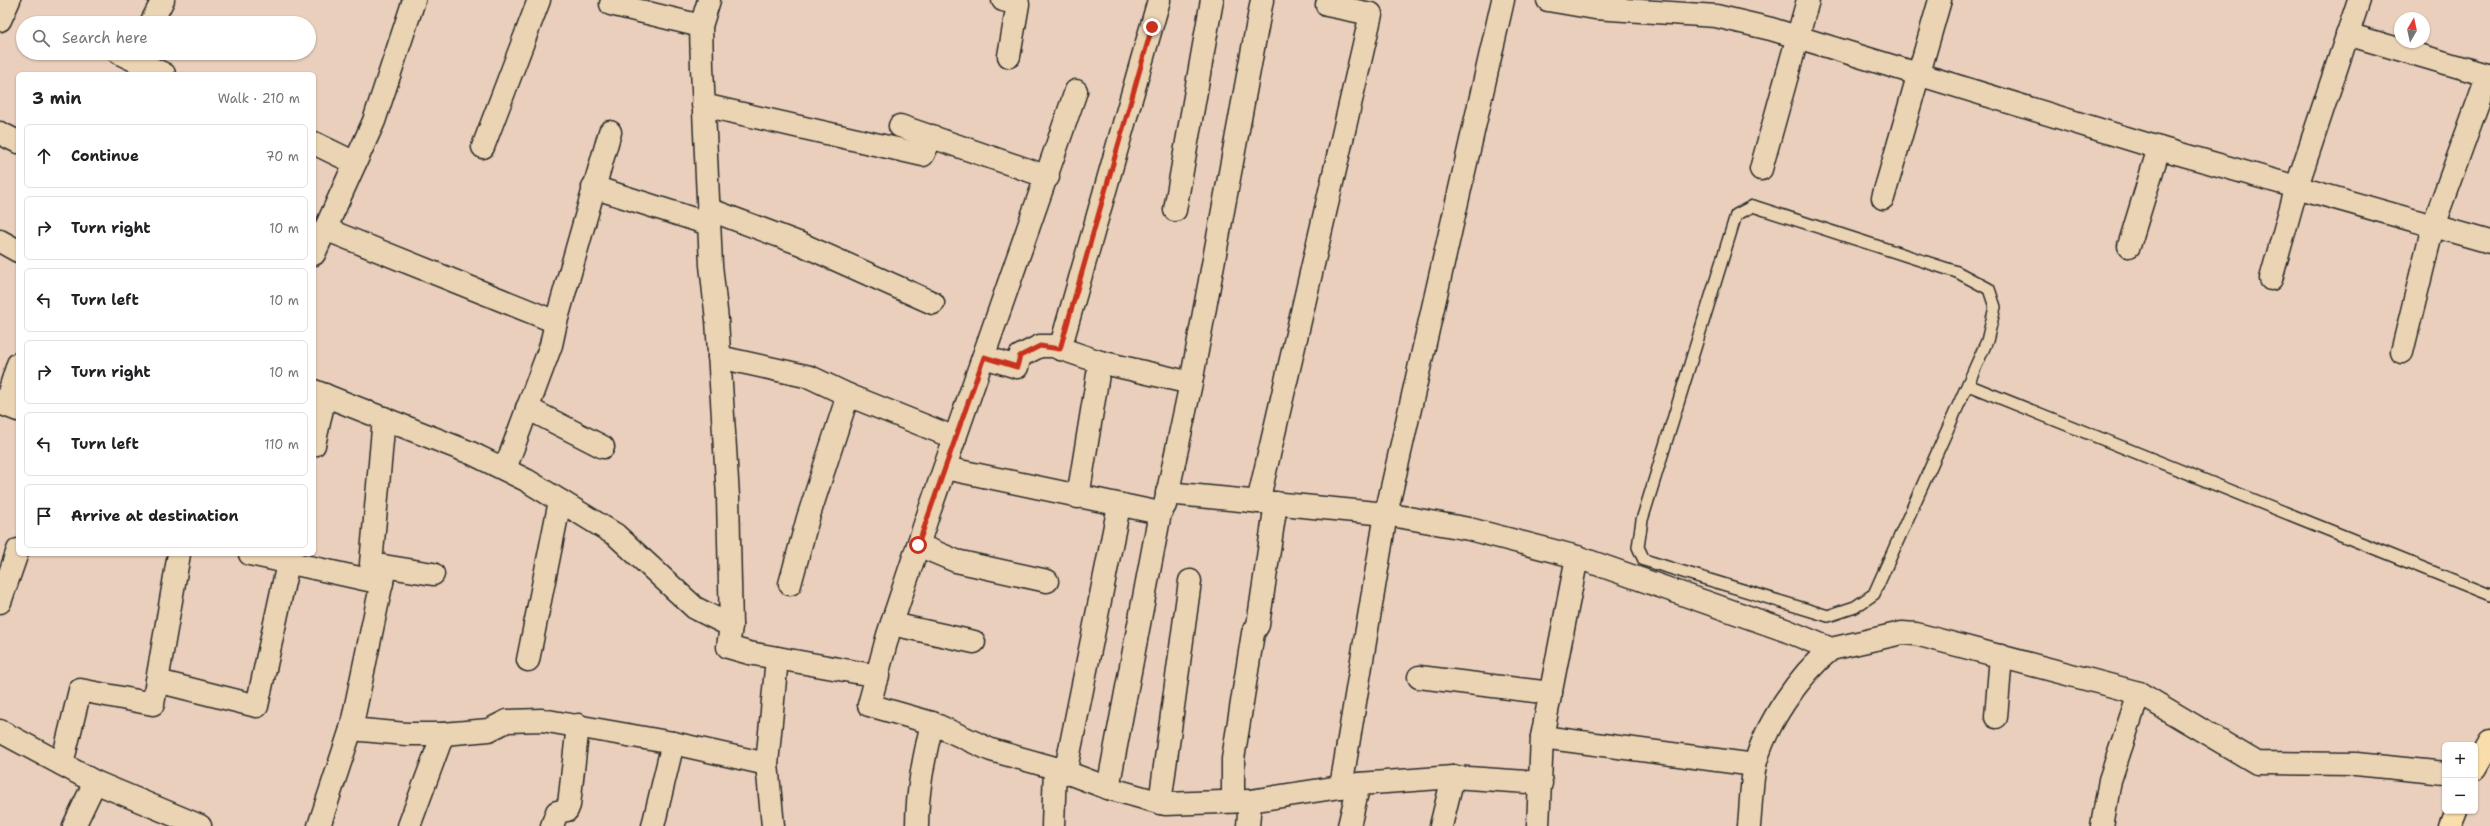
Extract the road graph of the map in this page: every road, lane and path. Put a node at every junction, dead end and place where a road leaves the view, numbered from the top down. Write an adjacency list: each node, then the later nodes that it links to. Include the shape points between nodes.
1 (9, 0): 20 (street)
2 (163, 0): 19 (street)
3 (414, 0): 39 (street, via 374,120)
4 (539, 0): 37 (street)
5 (709, 0): 21 (street)
6 (1003, 0): 24 (street, via 1018,4)
7 (1159, 0): 57 (street)
8 (1212, 0): 45 (street)
9 (1262, 0): 63 (street)
10 (1503, 0): 81 (street)
11 (1548, 0): 18 (street, via 1595,8)
12 (1808, 0): 23 (street)
13 (1940, 0): 27 (street)
14 (2359, 0): 22 (street)
15 (611, 4): 21 (street)
16 (1327, 5): 17 (street)
17 (1356, 6): 78 (street, via 1371,14)
18 (1691, 7): 23 (street)
19 (155, 16)
20 (0, 20)
21 (701, 26): 30 (street)
22 (2347, 34): 28 (street); 42 (street)
23 (1797, 37): 27 (street); 40 (street)
24 (1009, 56)
25 (137, 60): 26 (street)
26 (160, 72)
27 (1918, 74): 38 (street); 44 (street)
28 (2489, 75): 47 (street)
29 (1076, 91): 41 (street)
30 (703, 105): 34 (street, via 923,155); 46 (street)
31 (900, 126): 34 (street)
32 (610, 132): 43 (street)
33 (0, 133): 35 (street)
34 (932, 136): 41 (street)
35 (16, 141)
36 (316, 144): 39 (street)
37 (483, 147)
38 (2159, 148): 42 (street); 51 (street)
39 (355, 162): 48 (street)
40 (1761, 168)
41 (1048, 177): 60 (street)
42 (2297, 186): 47 (street); 54 (street)
43 (593, 187): 46 (street); 56 (street)
44 (1883, 198)
45 (1175, 210)
46 (708, 216): 55 (street, via 801,244); 59 (street)
47 (2433, 226): 50 (street); 58 (street)
48 (325, 229): 52 (street); 56 (street)
49 (0, 241): 53 (street)
50 (2490, 242)
51 (2129, 246)
52 (316, 248)
53 (16, 250)
54 (2271, 279)
55 (933, 303)
56 (556, 322): 67 (street, via 551,345)
57 (1060, 349): 60 (street, via 1040,346 1020,356 1017,367); 61 (street)
58 (2402, 352)
59 (719, 357): 66 (street, via 810,376); 97 (street, via 728,496)
60 (984, 357): 71 (street)
61 (1100, 362): 63 (street); 76 (street)
62 (16, 370): 68 (street, via 5,405)
63 (1190, 383): 75 (street)
64 (1968, 385): 64 (lane, via 1987,341 1995,307 1989,289 1957,272 1911,255 1753,206 1736,215 1642,520 1638,547 1644,560 1828,616 1855,607 1874,594); 94 (lane)
65 (320, 393): 69 (street); 70 (street)
66 (848, 395): 71 (street); 93 (street, via 808,518)
67 (527, 408): 72 (street); 74 (street)
68 (16, 409)
69 (384, 418): 74 (street, via 471,452); 90 (street, via 371,564)
70 (316, 428)
71 (955, 438): 73 (street)
72 (603, 447)
73 (945, 468): 76 (street); 82 (street)
74 (505, 470): 77 (street)
75 (1168, 493): 78 (street); 80 (street)
76 (1078, 497): 79 (street)
77 (560, 501): 97 (street, via 616,535 695,608); 102 (street)
78 (1267, 502): 81 (street); 128 (street, via 1258,625 1253,633 1233,759)
79 (1119, 506): 80 (street); 121 (street)
80 (1160, 513): 127 (street)
81 (1386, 514): 86 (street, via 1469,529); 126 (street)
82 (918, 545): 91 (street, via 956,561); 96 (street)
83 (16, 553): 88 (street)
84 (179, 556): 105 (street)
85 (270, 556): 87 (street)
86 (1577, 557): 99 (street, via 1785,630); 106 (street)
87 (289, 558): 90 (street); 105 (street, via 257,706)
88 (5, 569): 95 (street)
89 (433, 574): 90 (street)
90 (384, 575): 111 (street)
91 (1047, 581)
92 (1190, 581): 129 (street)
93 (790, 584)
94 (2490, 595)
95 (0, 602)
96 (892, 624): 98 (street); 103 (street)
97 (731, 626): 101 (street, via 728,647)
98 (974, 642)
99 (1831, 649): 100 (street, via 1902,633); 120 (street, via 1819,659 1775,716)
100 (2001, 656): 107 (street); 108 (street)
101 (778, 658): 103 (street); 119 (street)
102 (528, 660)
103 (878, 676): 109 (street, via 869,705)
104 (1419, 677): 106 (street)
105 (156, 681): 118 (street, via 153,704 80,690)
106 (1551, 693): 114 (street)
107 (2139, 693): 122 (street, via 2257,763 2356,764); 145 (street, via 2110,780)
108 (1996, 717)
109 (932, 723): 121 (street, via 992,750); 138 (street, via 922,765 917,800)
110 (578, 725): 113 (street, via 542,720 507,721 489,730); 116 (street); 135 (street, via 569,805 567,810 557,812)
111 (351, 729): 113 (street, via 406,734); 133 (street)
112 (0, 731): 118 (street)
113 (443, 734): 134 (street)
114 (1542, 737): 120 (street); 125 (street)
115 (2490, 742): 117 (main road)
116 (672, 743): 119 (street); 136 (street)
117 (2478, 763)
118 (62, 764): 124 (street)
119 (767, 764): 137 (street)
120 (1755, 765): 144 (street)
121 (1060, 771): 127 (street); 139 (street)
122 (2442, 773)
123 (1453, 777): 125 (street); 126 (street); 142 (street)
124 (95, 782): 131 (street); 132 (street)
125 (1541, 783): 143 (street)
126 (1350, 785): 128 (street); 141 (street)
127 (1108, 788): 129 (street)
128 (1242, 801): 129 (street); 140 (street)
129 (1160, 803)
130 (2455, 814): 146 (main road)
131 (74, 826)
132 (200, 826)
133 (319, 826)
134 (409, 826)
135 (552, 826)
136 (653, 826)
137 (773, 826)
138 (917, 826)
139 (1053, 826)
140 (1248, 826)
141 (1349, 826)
142 (1441, 826)
143 (1538, 826)
144 (1749, 826)
145 (2102, 826)
146 (2450, 826)

